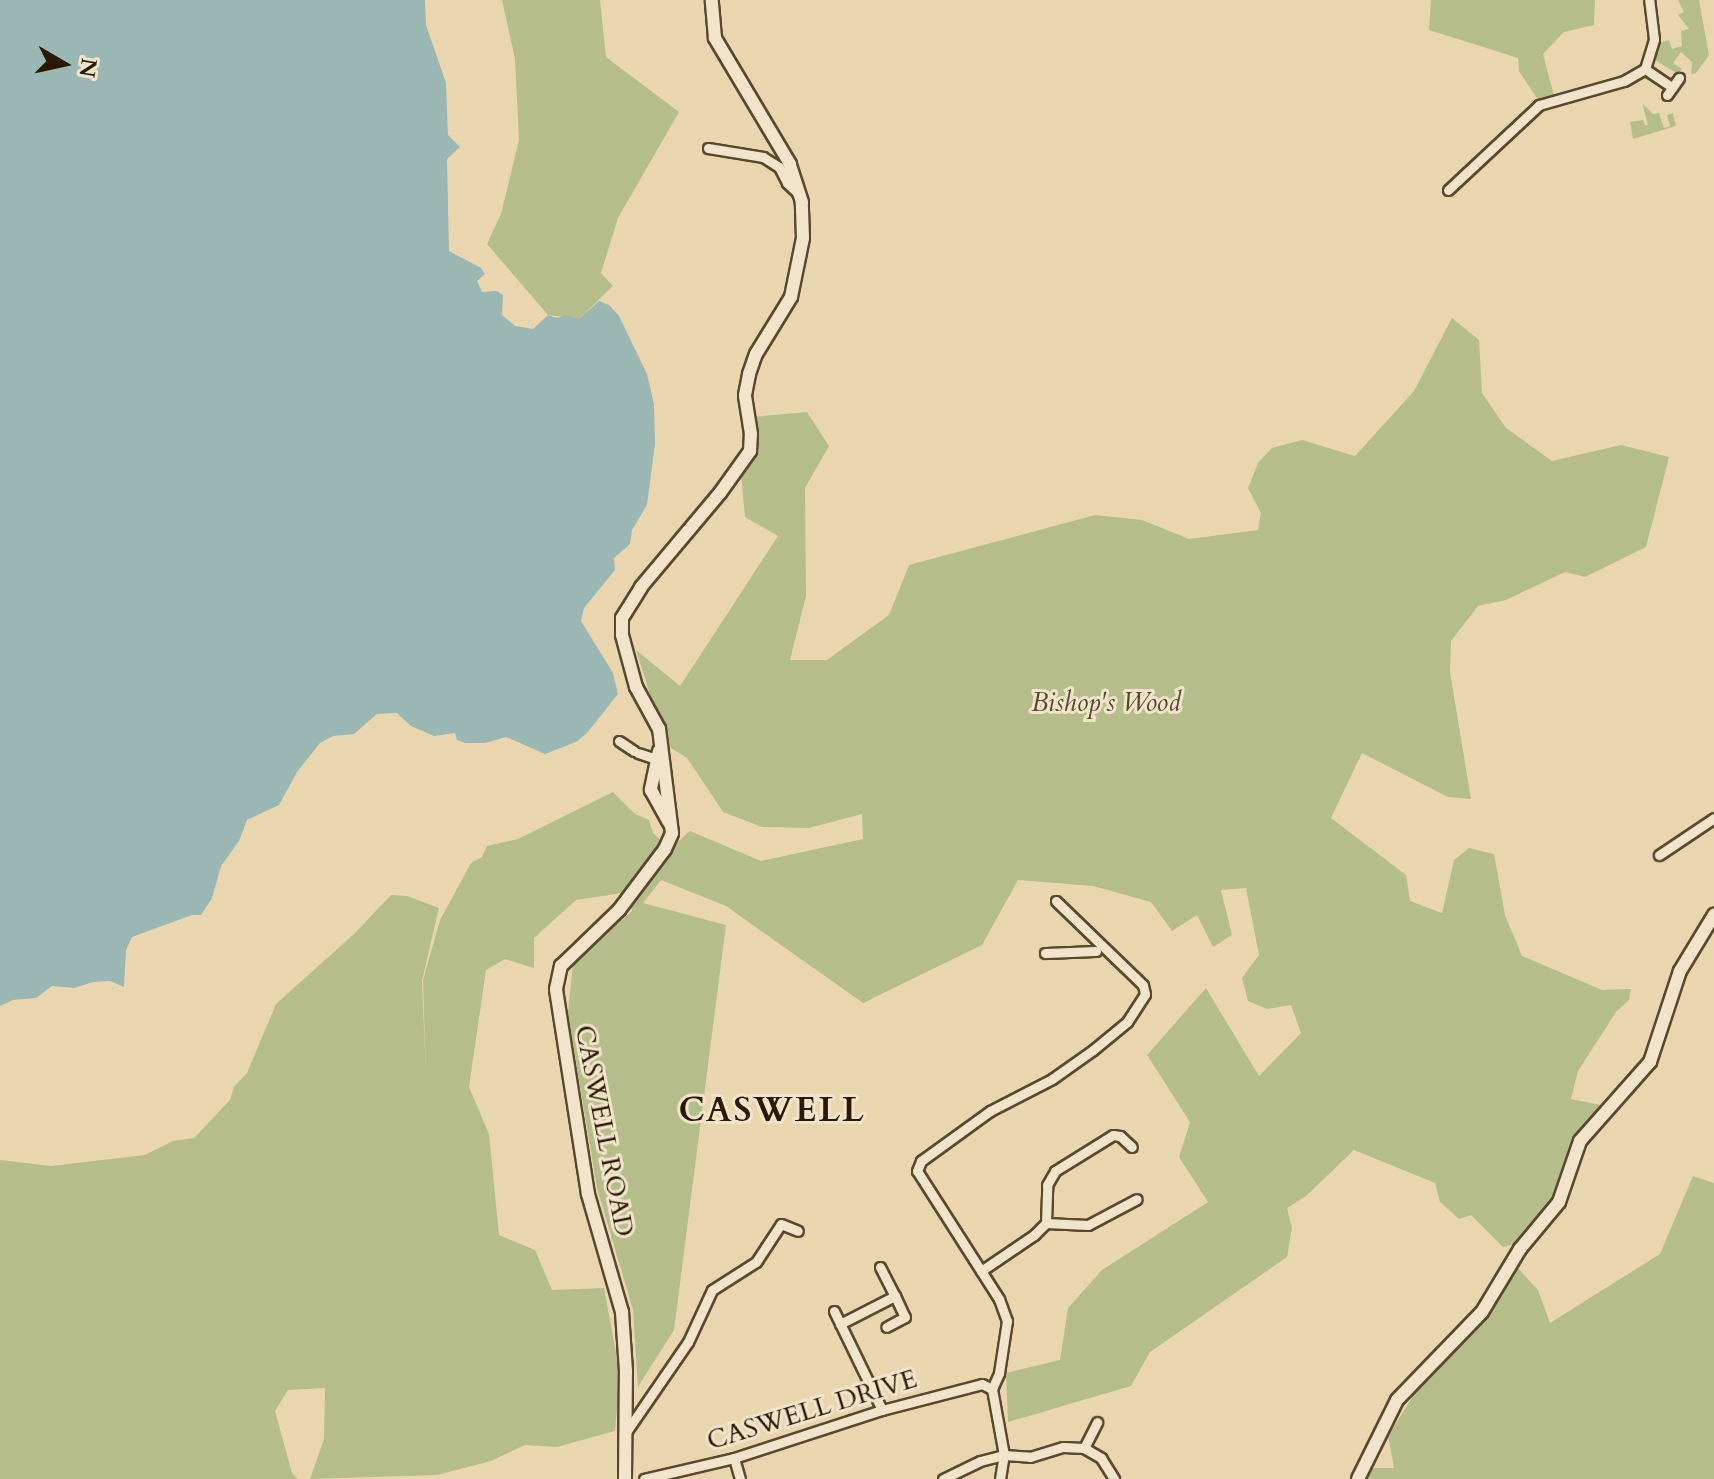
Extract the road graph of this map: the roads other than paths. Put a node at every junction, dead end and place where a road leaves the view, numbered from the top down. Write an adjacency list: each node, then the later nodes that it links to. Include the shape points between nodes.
1 (712, 0): 9 (street, via 715,38 790,164)
2 (1649, 0): 3 (street, via 1654,39)
3 (1645, 69): 4 (street, via 1670,91); 6 (street, via 1624,81 1539,105)
4 (1679, 78)
5 (708, 148): 9 (street, via 763,157 779,167)
6 (1456, 182): 7 (street); 8 (street)
7 (1448, 190)
8 (1464, 191)
9 (799, 194): 11 (street, via 803,238 791,297 756,354 747,385 750,451 622,618 636,687)
10 (619, 741): 12 (street)
11 (661, 744): 12 (street); 14 (street)
12 (656, 759): 14 (street, via 651,790)
13 (1714, 818): 15 (street)
14 (672, 833): 33 (street, CASWELL ROAD, via 619,910 561,966 556,989 588,1194 622,1312)
15 (1659, 855)
16 (1056, 901): 18 (street)
17 (1714, 915): 44 (street, via 1680,971 1650,1062 1580,1141 1559,1202 1520,1249 1482,1312 1397,1400)
18 (1097, 946): 19 (street); 25 (street, via 1107,961 1116,959 1143,985 1145,994 1127,1022 1052,1079 990,1111 921,1161 917,1171)
19 (1045, 953)
20 (1132, 1147): 22 (street, via 1113,1135 1055,1171 1048,1182)
21 (1137, 1199): 22 (street, via 1088,1225)
22 (1046, 1223): 25 (street)
23 (798, 1231): 33 (street, via 781,1224 756,1262 712,1290 688,1342)
24 (880, 1267): 26 (street)
25 (981, 1271): 30 (street, via 1007,1321)
26 (895, 1296): 28 (street); 29 (street, via 909,1315)
27 (834, 1311): 28 (street)
28 (840, 1324): 31 (street)
29 (886, 1327)
30 (992, 1389): 31 (street, CASWELL DRIVE, via 982,1384); 35 (street)
31 (882, 1410): 36 (street, CASWELL DRIVE)
32 (1097, 1422): 34 (street)
33 (624, 1435): 38 (street, CASWELL ROAD)
34 (1084, 1448): 35 (street, via 1063,1447 1019,1458); 43 (street, via 1101,1458)
35 (1004, 1455): 41 (street); 42 (street)
36 (734, 1458): 37 (street, CASWELL DRIVE); 40 (street)
37 (671, 1476): 39 (street, CASWELL DRIVE)
38 (625, 1479)
39 (644, 1479)
40 (740, 1479)
41 (943, 1479)
42 (1000, 1479)
43 (1114, 1479)
44 (1358, 1479)

